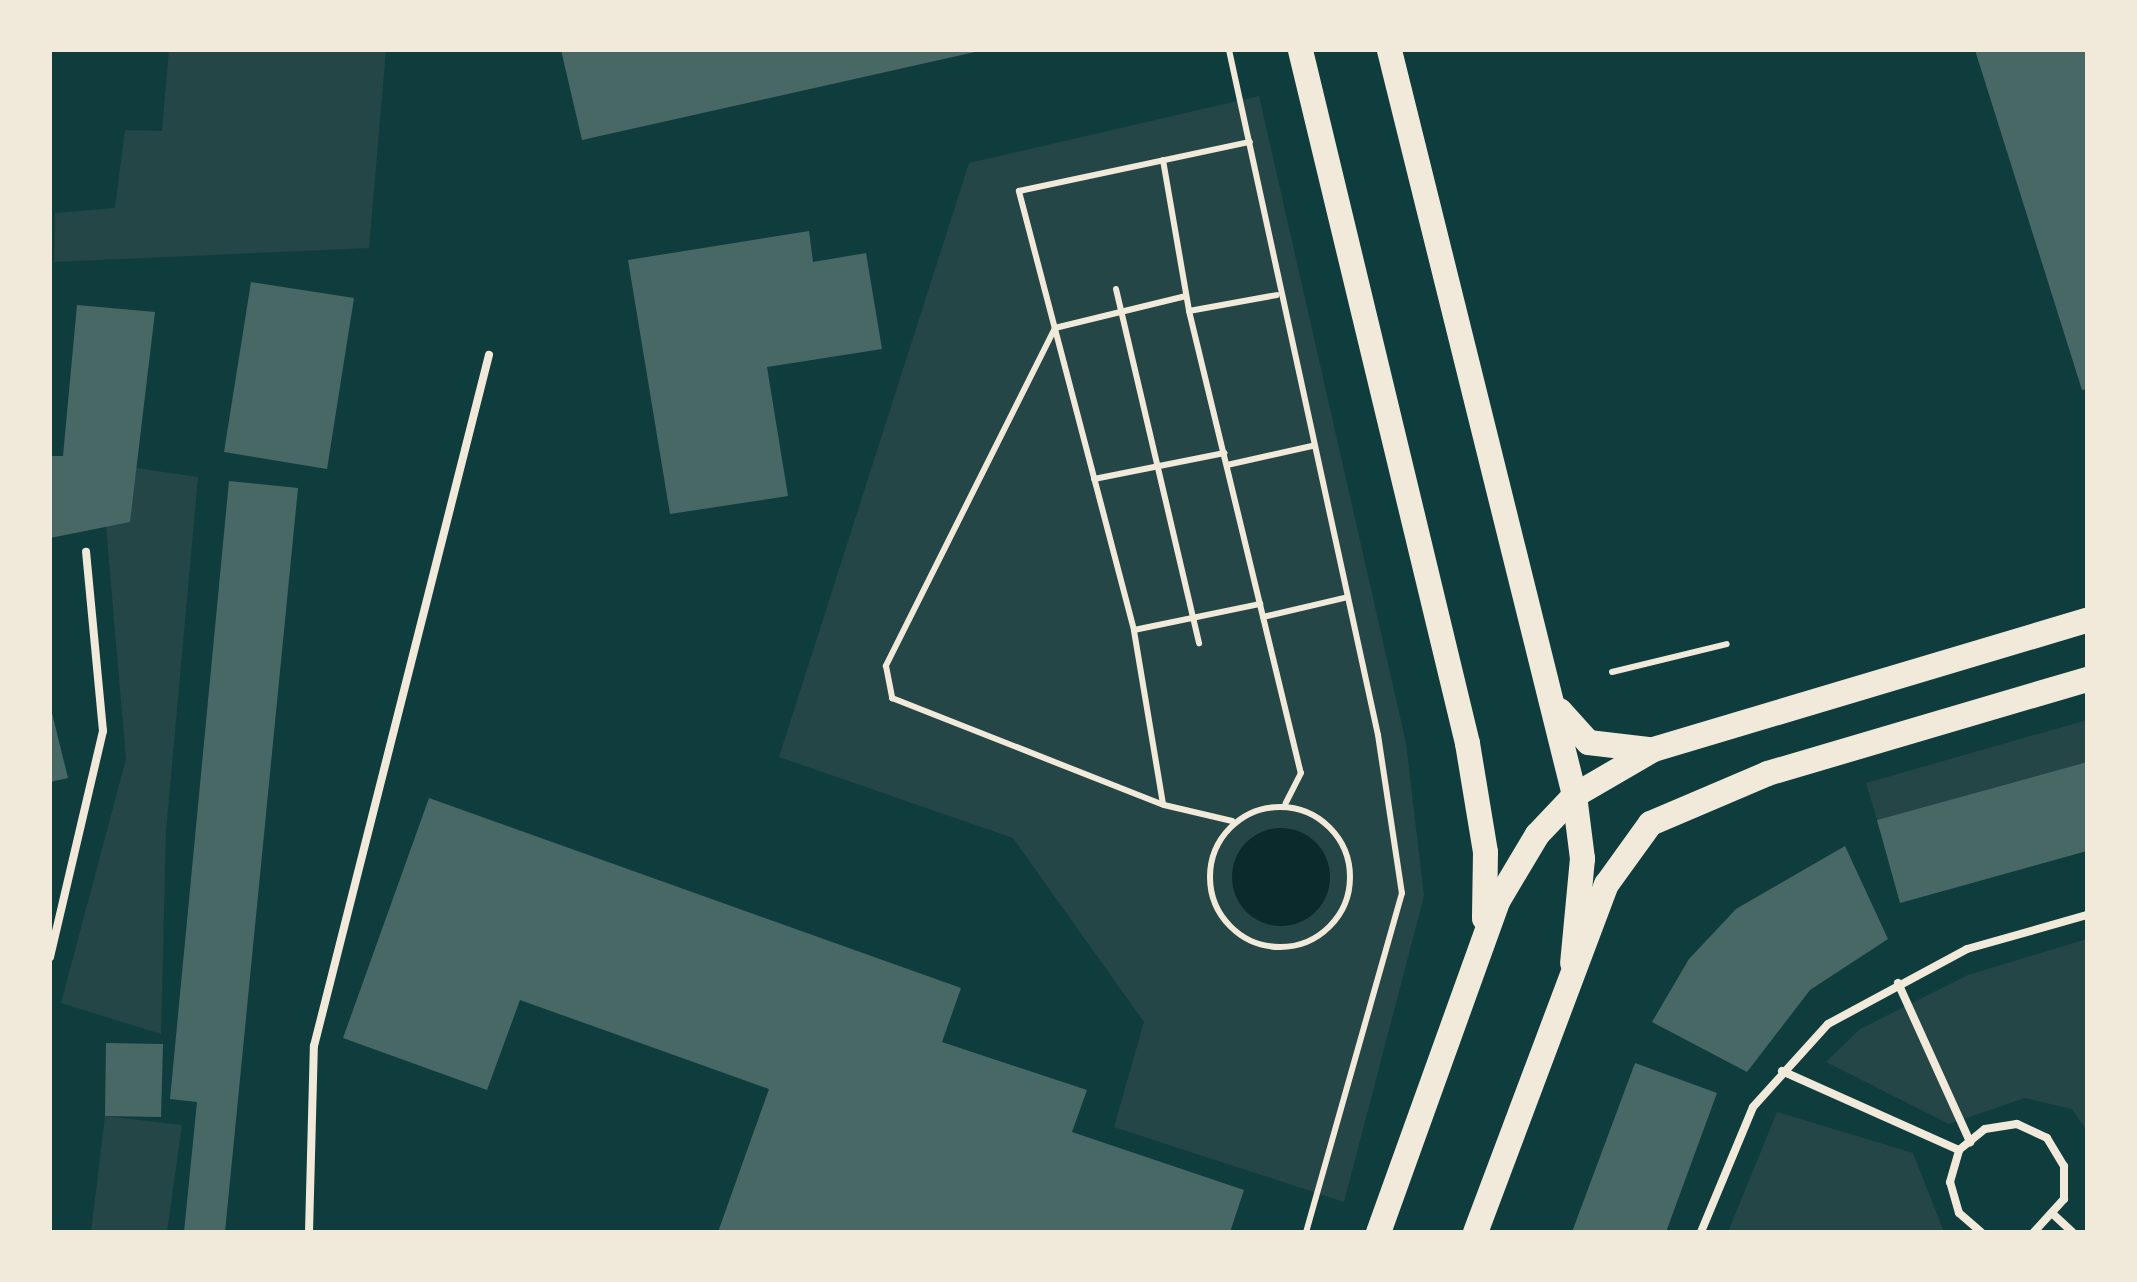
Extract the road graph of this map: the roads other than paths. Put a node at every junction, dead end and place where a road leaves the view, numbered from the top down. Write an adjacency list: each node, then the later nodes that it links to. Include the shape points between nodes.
1 (1300, 50): 11 (main road, via 1467,742 1485,852)
2 (1388, 50): 7 (main road)
3 (490, 355): 19 (lane, via 314,1046)
4 (86, 552): 12 (lane, via 102,731)
5 (2087, 620): 8 (main road)
6 (2087, 679): 13 (main road, via 1766,773 1650,822 1618,858)
7 (1550, 689): 8 (main road, via 1588,742); 9 (main road)
8 (1653, 749): 9 (main road)
9 (1574, 795): 11 (main road, via 1536,834); 13 (main road, via 1582,858)
10 (2087, 915): 14 (lane, via 1967,949)
11 (1481, 938): 20 (main road)
12 (50, 957)
13 (1572, 964): 21 (main road)
14 (1898, 984): 15 (lane, via 1828,1024); 16 (lane)
15 (1782, 1071): 17 (lane); 22 (lane, via 1752,1107)
16 (1970, 1142): 17 (lane); 18 (lane, via 1984,1128 2017,1124 2047,1138 2064,1166 2064,1199)
17 (1959, 1150): 23 (lane, via 1950,1182 1959,1213)
18 (2054, 1215): 24 (lane); 25 (lane)
19 (310, 1232)
20 (1378, 1232)
21 (1474, 1232)
22 (1701, 1232)
23 (1981, 1232)
24 (2034, 1232)
25 (2072, 1232)

